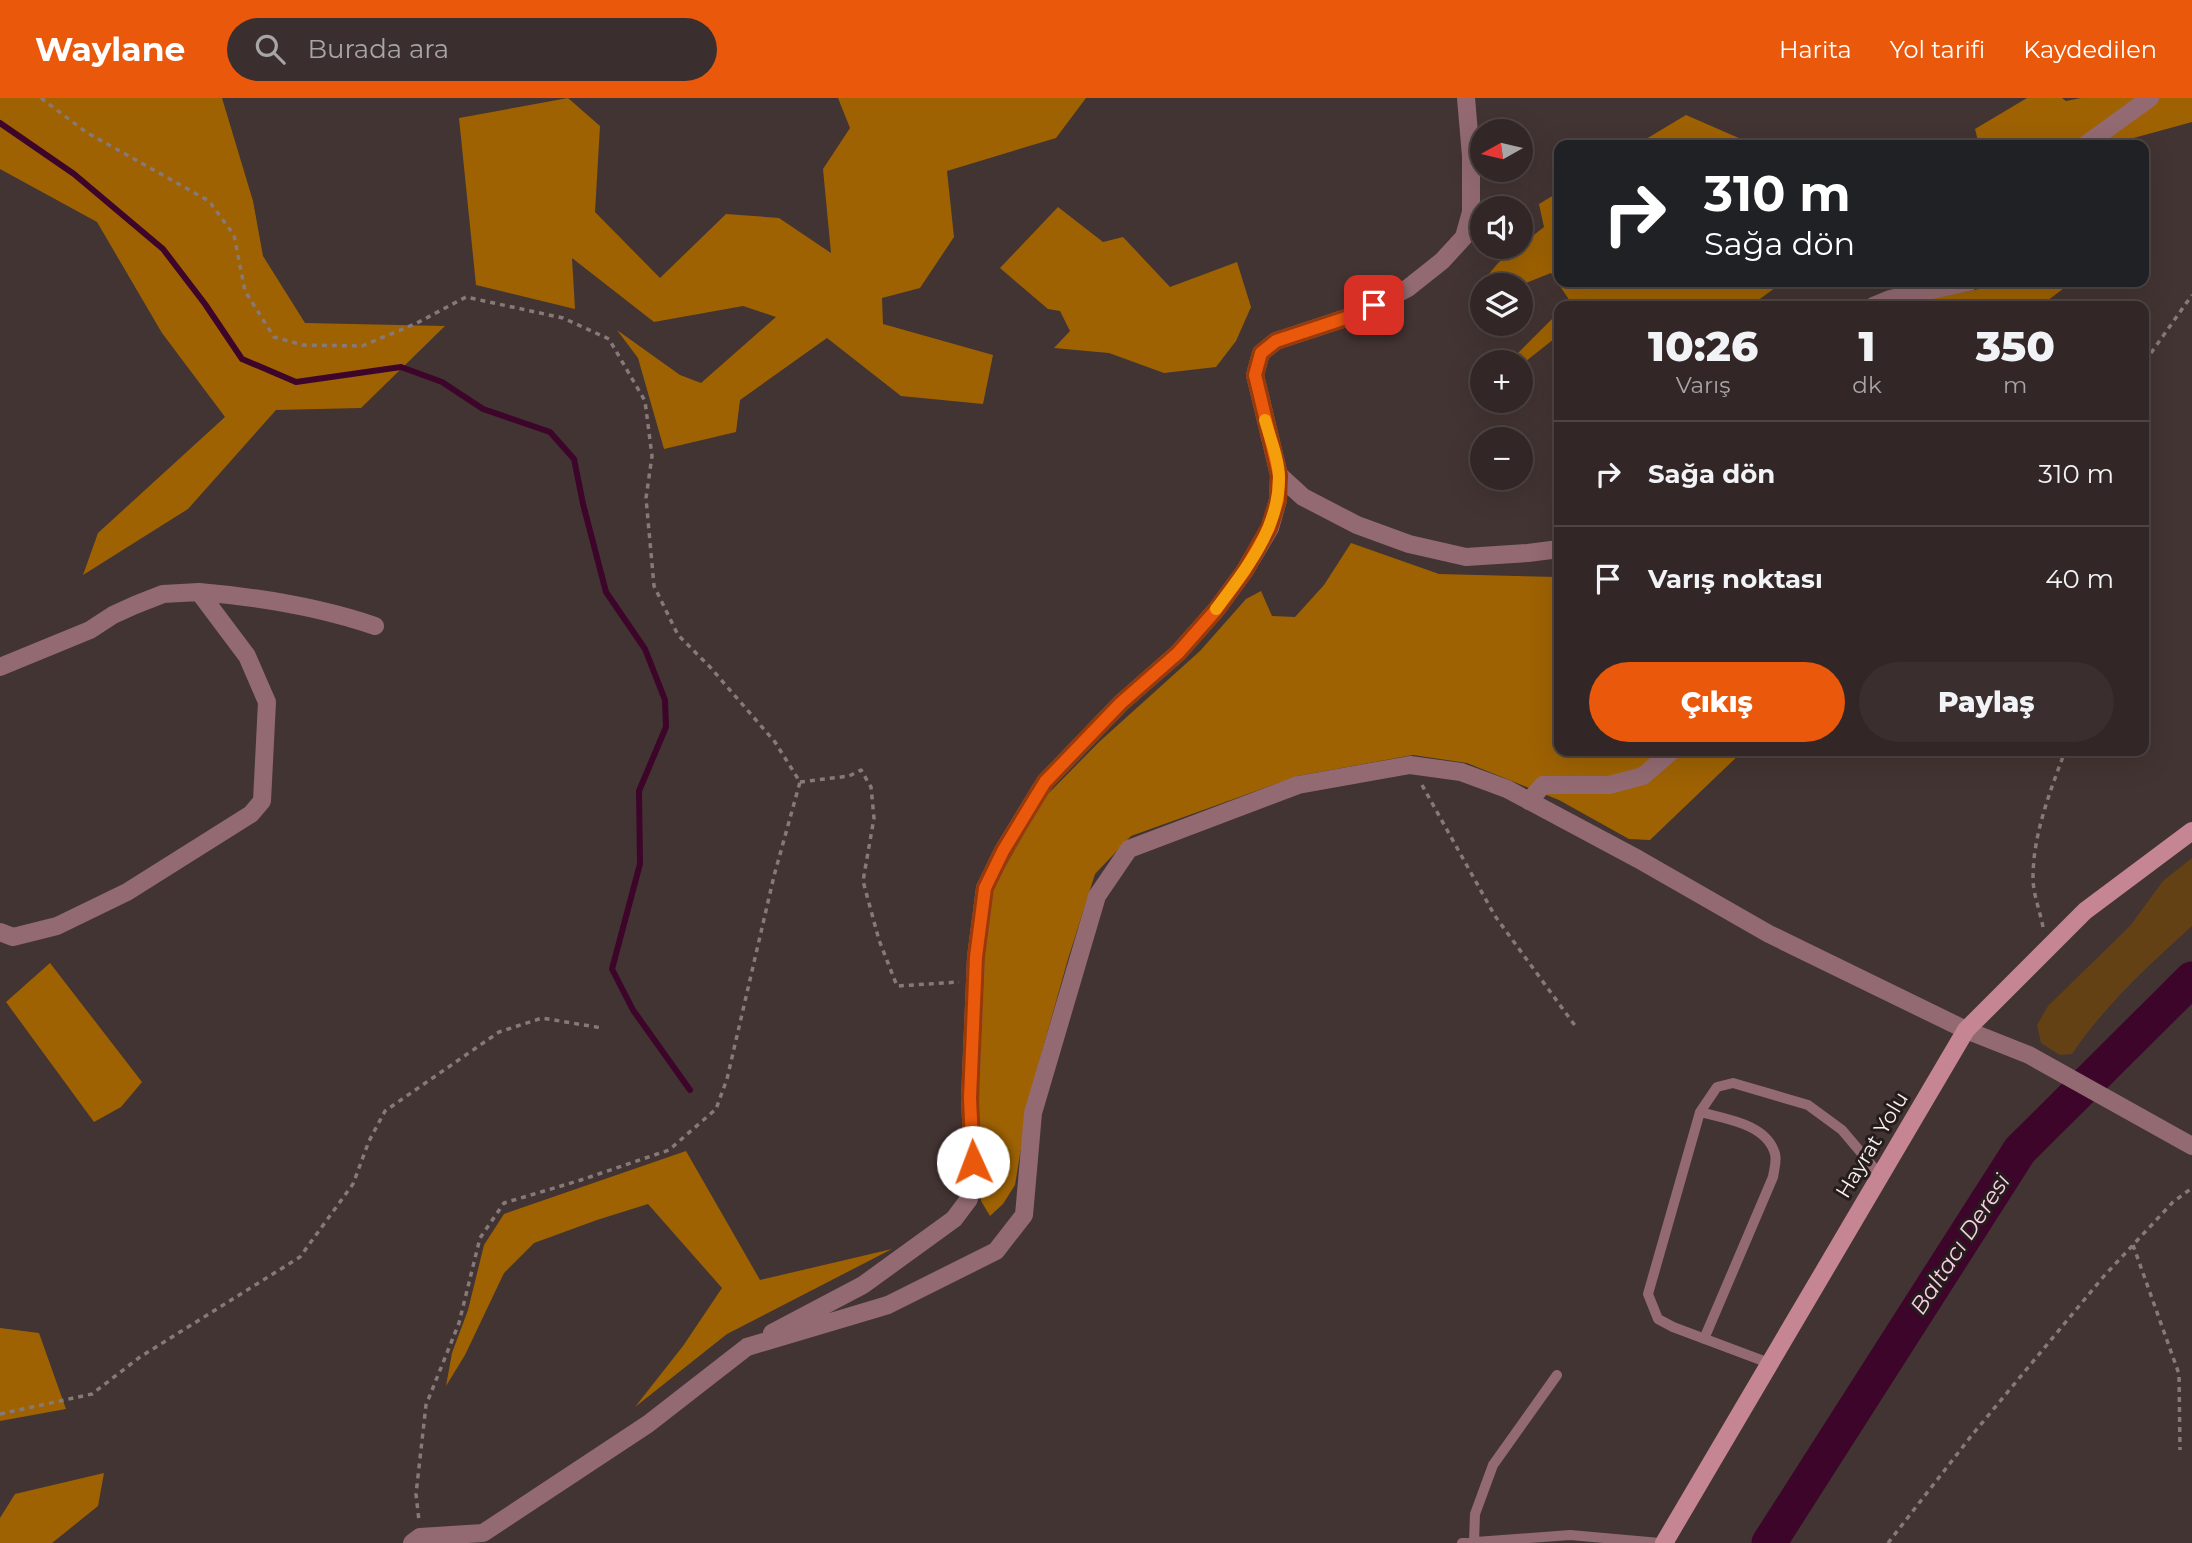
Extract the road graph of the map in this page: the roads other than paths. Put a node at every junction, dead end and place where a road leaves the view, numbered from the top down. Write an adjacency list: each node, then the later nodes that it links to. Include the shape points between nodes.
1 (1466, 98): 6 (street, via 1471,212 1464,237 1443,261 1408,288 1358,314 1276,341 1261,353 1255,375)
2 (2150, 98): 3 (street)
3 (2092, 140)
4 (1946, 287): 5 (street)
5 (1885, 301)
6 (1279, 475): 7 (street, via 1303,498 1409,544 1466,557); 20 (street, via 1278,500 1269,528 1244,572 1178,653 1121,703 1045,782 985,888 976,957 969,1199 954,1219 863,1284)
7 (1554, 550)
8 (199, 592): 9 (street, via 238,595); 10 (street, via 163,594); 14 (street, via 247,656 267,702 262,801 251,814 127,892 57,926 13,937)
9 (375, 626)
10 (0, 667)
11 (1666, 756): 12 (street, via 1643,776 1609,785 1543,785)
12 (1529, 801): 15 (street, via 1769,934); 20 (street, via 1461,772 1410,765 1298,785 1129,849 1097,896 1066,996 1033,1112 1024,1215 996,1251 888,1306)
13 (2192, 831): 15 (main road, Hayrat Yolu, via 2085,911)
14 (0, 932)
15 (1966, 1030): 17 (street, via 2029,1055); 18 (main road, Hayrat Yolu)
16 (1700, 1112): 18 (lane, via 1717,1087 1733,1083 1808,1105 1842,1130); 19 (lane, via 1648,1294 1657,1319); 19 (lane, via 1746,1125 1767,1138 1776,1156 1773,1177)
17 (2192, 1146)
18 (1880, 1175): 21 (main road, Hayrat Yolu)
19 (1704, 1339): 21 (lane)
20 (747, 1347): 23 (street, via 648,1424 484,1533)
21 (1769, 1363): 26 (main road, Hayrat Yolu)
22 (1557, 1375): 24 (lane, via 1493,1465 1475,1514)
23 (416, 1540)
24 (1474, 1542): 25 (lane); 26 (lane, via 1570,1535)
25 (1462, 1543)
26 (1662, 1543)

